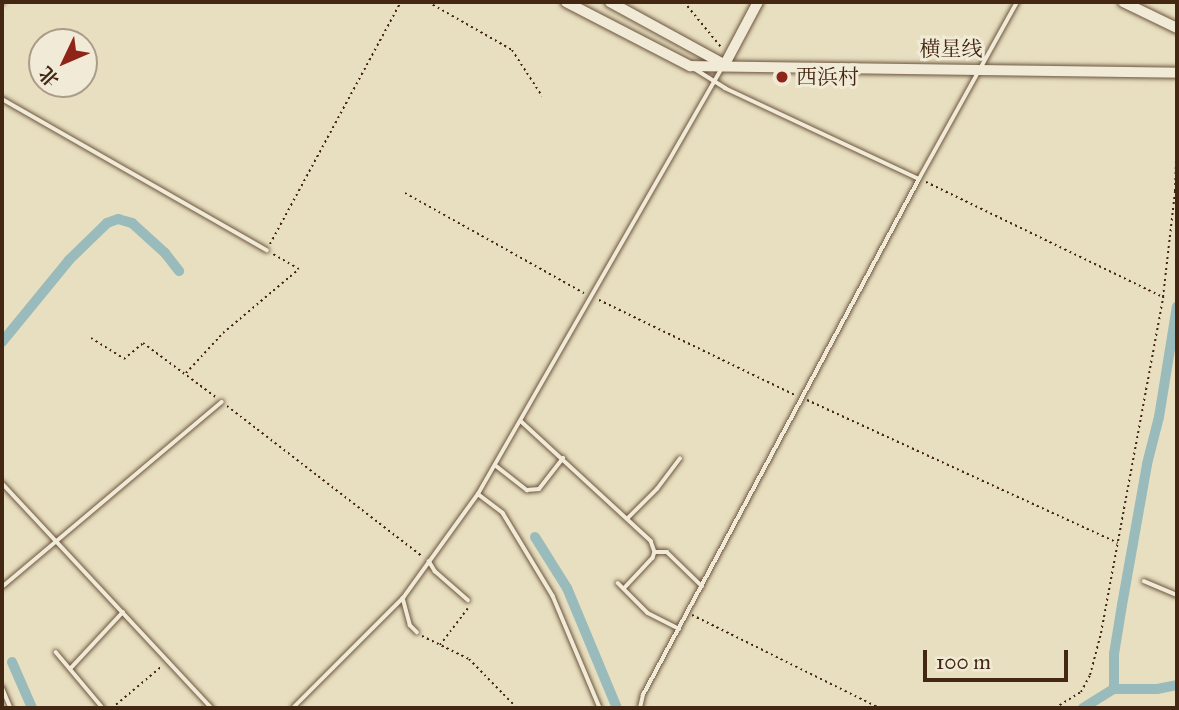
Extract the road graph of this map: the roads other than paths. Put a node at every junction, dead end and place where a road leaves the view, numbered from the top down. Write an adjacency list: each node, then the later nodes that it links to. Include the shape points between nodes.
1 (565, 2): 8 (street)
2 (610, 2): 7 (street, 横星线)
3 (758, 2): 7 (street)
4 (1017, 2): 9 (lane)
5 (1123, 2): 6 (street)
6 (1177, 28)
7 (727, 60): 8 (street, 横星线); 9 (street, 横星线); 11 (lane)
8 (690, 66): 11 (lane)
9 (982, 68): 10 (street, 横星线); 13 (lane)
10 (1173, 72)
11 (713, 80): 13 (lane); 16 (lane)
12 (2, 99): 14 (lane)
13 (919, 179): 28 (lane)
14 (267, 250)
15 (222, 402): 23 (lane)
16 (521, 421): 17 (lane); 19 (lane)
17 (563, 458): 19 (lane, via 539,489 527,490); 22 (lane)
18 (680, 459): 22 (lane)
19 (495, 465): 21 (lane)
20 (2, 483): 23 (lane)
21 (478, 494): 25 (lane); 44 (lane, via 503,513 534,563 570,632)
22 (627, 519): 24 (lane, via 651,541)
23 (55, 541): 29 (lane); 34 (lane)
24 (654, 552): 28 (lane, via 667,552); 30 (lane)
25 (429, 561): 32 (lane); 33 (lane)
26 (1144, 582): 31 (lane)
27 (618, 583): 30 (lane)
28 (702, 586): 35 (lane)
29 (2, 587)
30 (624, 589): 35 (lane, via 648,613)
31 (1177, 594)
32 (403, 598): 36 (lane, via 410,625); 43 (lane)
33 (468, 600)
34 (122, 612): 38 (lane); 42 (lane)
35 (679, 629): 45 (lane)
36 (417, 632)
37 (56, 652): 38 (lane)
38 (71, 668): 41 (lane)
39 (2, 687): 40 (lane)
40 (11, 708)
41 (103, 708)
42 (212, 708)
43 (293, 708)
44 (600, 708)
45 (640, 708)

